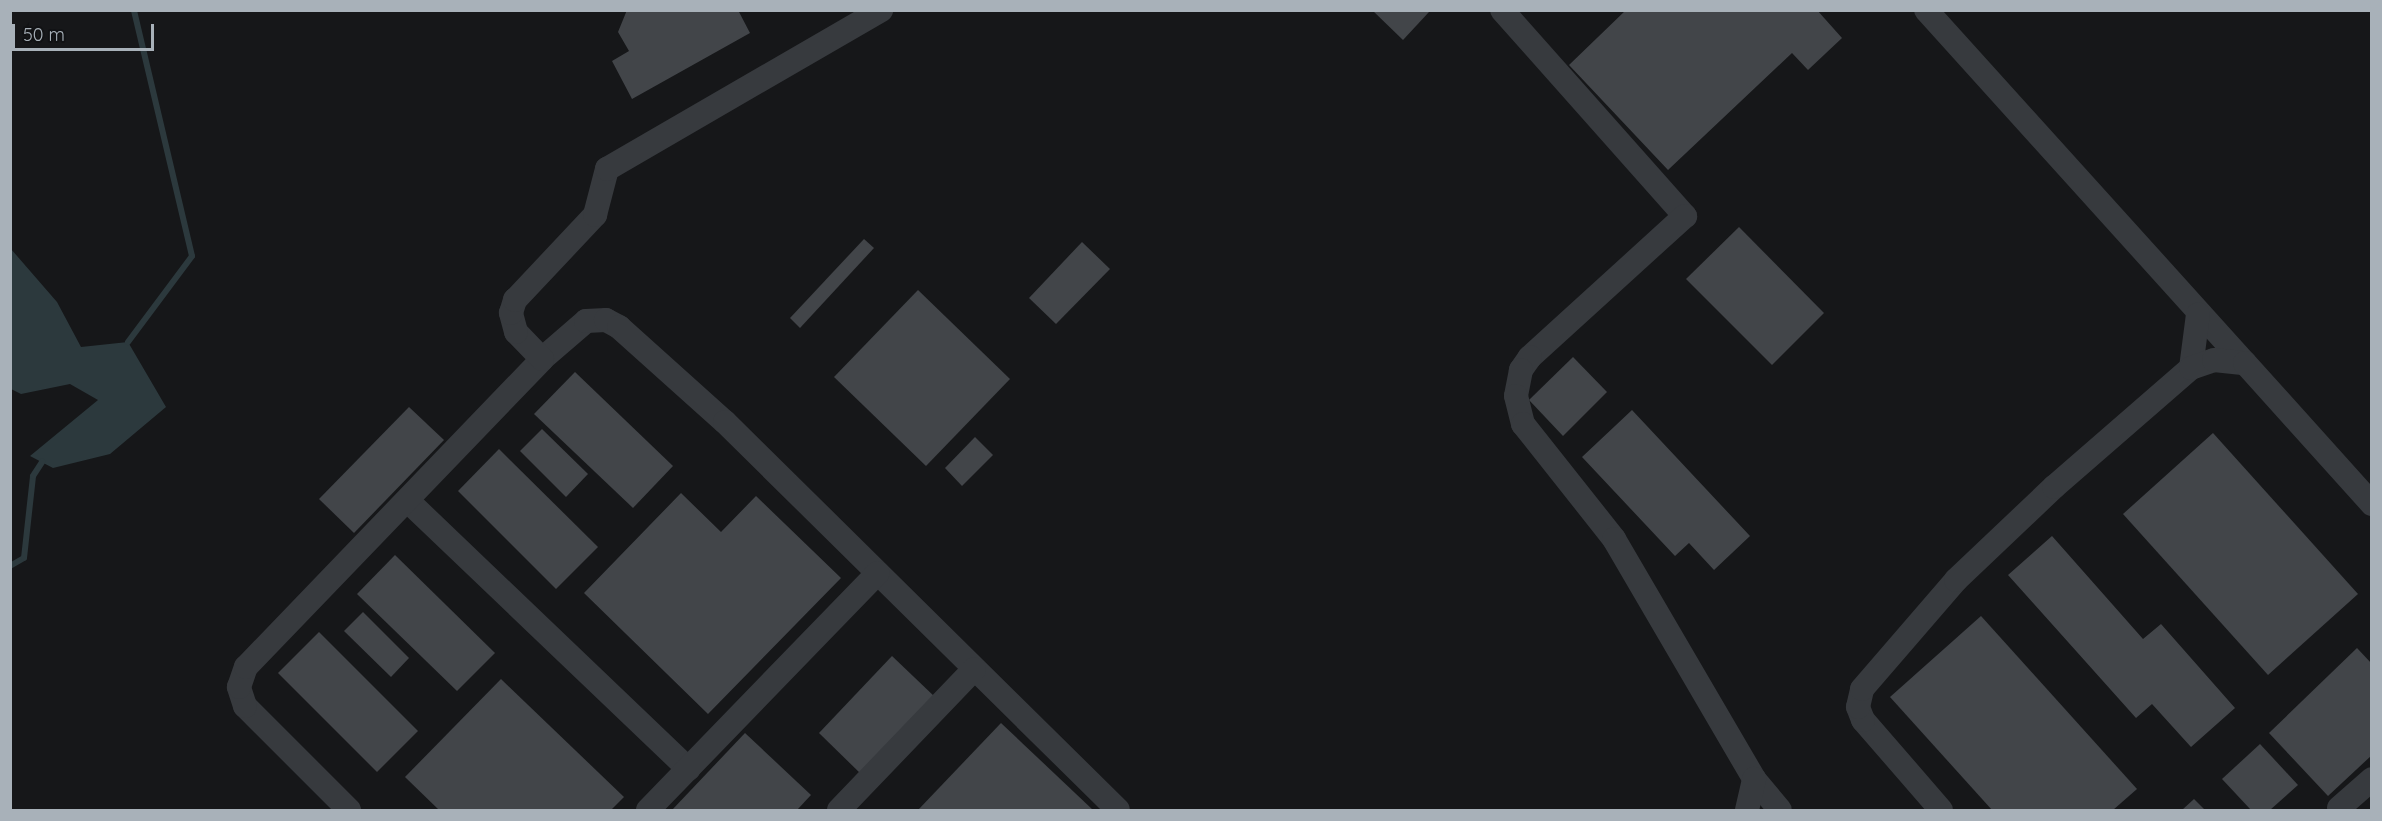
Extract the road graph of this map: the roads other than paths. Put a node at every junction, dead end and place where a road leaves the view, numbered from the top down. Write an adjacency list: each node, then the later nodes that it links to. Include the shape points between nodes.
1 (881, 10): 5 (lane, via 607,170 595,215 515,300 511,313 516,332)
2 (1502, 10): 13 (lane, via 1685,216 1530,357 1518,382 1518,409 1523,424 1614,539)
3 (1926, 10): 4 (lane)
4 (2198, 314): 6 (lane); 7 (lane)
5 (542, 359): 8 (lane); 10 (lane, via 586,321 613,323 725,422)
6 (2245, 363): 7 (lane, via 2214,360); 9 (lane)
7 (2191, 368): 22 (lane, via 2054,487 1956,580 1862,689 1858,707 1863,720)
8 (408, 501): 12 (lane); 16 (lane, via 253,658 241,677 240,697 245,706)
9 (2372, 504)
10 (878, 573): 11 (lane); 12 (lane)
11 (974, 669): 18 (lane); 19 (lane)
12 (688, 769): 17 (lane)
13 (1754, 779): 20 (lane); 21 (lane)
14 (2372, 779): 15 (lane)
15 (2339, 808)
16 (349, 810)
17 (648, 810)
18 (839, 810)
19 (1118, 810)
20 (1746, 810)
21 (1780, 810)
22 (1941, 810)

